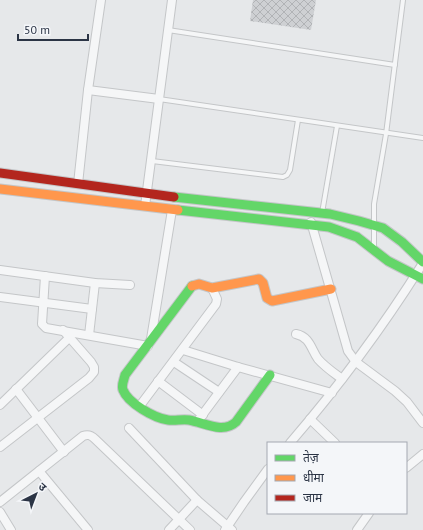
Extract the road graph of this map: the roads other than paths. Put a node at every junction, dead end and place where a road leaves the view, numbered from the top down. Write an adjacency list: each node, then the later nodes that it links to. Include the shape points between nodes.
1 (101, 0): 6 (street)
2 (172, 0): 4 (street)
3 (403, 0): 5 (lane)
4 (168, 30): 5 (lane); 7 (street)
5 (395, 65): 10 (lane)
6 (88, 90): 7 (street); 14 (street)
7 (159, 99): 8 (lane); 12 (street)
8 (298, 120): 9 (lane); 12 (lane, via 290,170 283,177)
9 (337, 126): 10 (lane); 20 (lane)
10 (386, 134): 11 (lane); 22 (lane, via 374,204)
11 (423, 138)
12 (152, 161): 16 (street)
13 (0, 173): 14 (street)
14 (78, 184): 16 (street)
15 (0, 188): 17 (street)
16 (147, 193): 17 (street); 19 (street)
17 (145, 206): 18 (street)
18 (172, 210): 21 (street); 39 (street)
19 (308, 212): 20 (street); 21 (street)
20 (322, 214): 22 (street)
21 (312, 225): 23 (street, via 329,227 357,237); 31 (street)
22 (374, 225): 23 (lane); 24 (street, via 383,228 402,242)
23 (374, 251): 27 (street)
24 (423, 263): 27 (street)
25 (0, 270): 26 (street)
26 (45, 276): 28 (street); 33 (street)
27 (419, 277): 42 (street)
28 (95, 283): 29 (street); 34 (street)
29 (130, 285)
30 (212, 288): 31 (street, via 259,279 263,283 267,298 272,301); 39 (street, via 193,285); 40 (street, via 217,301)
31 (331, 289): 42 (street, via 348,351)
32 (0, 298): 33 (street)
33 (44, 304): 34 (street); 35 (street, via 43,326)
34 (92, 309): 37 (street)
35 (63, 330): 37 (street); 38 (street)
36 (296, 334): 45 (street, via 302,335 325,366)
37 (89, 335): 39 (street)
38 (70, 337): 47 (street); 52 (street, via 91,362 94,372)
39 (149, 344): 51 (street, via 122,382 123,390)
40 (183, 350): 41 (street); 43 (street)
41 (174, 362): 46 (street); 48 (street)
42 (356, 362): 45 (street); 55 (street, via 395,391)
43 (238, 367): 44 (street); 48 (street)
44 (270, 375): 49 (street); 53 (street, via 230,427 222,428)
45 (342, 379): 49 (street)
46 (158, 381): 51 (street); 53 (street)
47 (16, 389): 50 (street); 52 (street)
48 (219, 392): 53 (street)
49 (332, 393): 54 (street)
50 (0, 405)
51 (139, 407): 53 (street, via 168,420)
52 (38, 417): 59 (street); 60 (street)
53 (200, 419)
54 (310, 419): 57 (street); 58 (street)
55 (422, 420)
56 (129, 428): 65 (street)
57 (291, 442)
58 (334, 442)
59 (0, 447)
60 (64, 452): 64 (street); 69 (street, via 83,436 91,435)
61 (423, 454): 62 (street)
62 (407, 467)
63 (267, 470): 70 (street)
64 (39, 471): 66 (street); 72 (street)
65 (196, 500): 69 (street); 70 (street)
66 (0, 502)
67 (0, 512): 71 (street)
68 (368, 514): 75 (street)
69 (179, 520): 73 (street); 74 (street)
70 (228, 529)
71 (11, 530)
72 (88, 530)
73 (169, 530)
74 (190, 530)
75 (357, 530)

